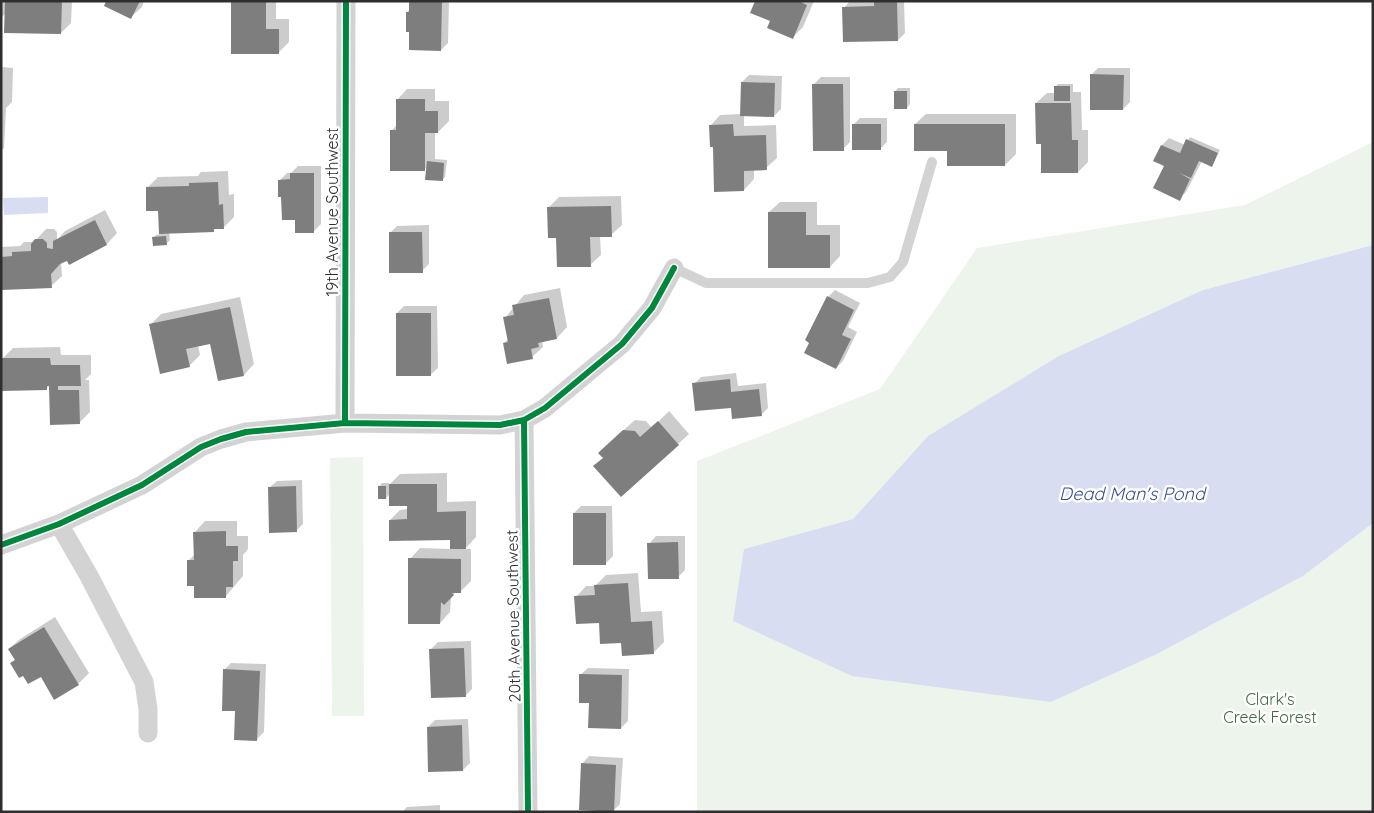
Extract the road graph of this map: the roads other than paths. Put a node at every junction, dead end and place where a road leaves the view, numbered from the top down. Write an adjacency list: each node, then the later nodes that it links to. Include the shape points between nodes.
1 (346, 1): 5 (street, 19th Avenue Southwest)
2 (932, 162): 3 (lane, via 903,262 890,277 868,283 706,283)
3 (674, 268): 4 (street, via 652,308 622,344 545,408)
4 (524, 420): 5 (street, via 500,425); 9 (street, 20th Avenue Southwest)
5 (345, 423): 6 (street, via 246,432 220,439 201,447 142,485)
6 (59, 524): 7 (street); 8 (street, via 144,682)
7 (1, 545)
8 (148, 733)
9 (528, 812)

